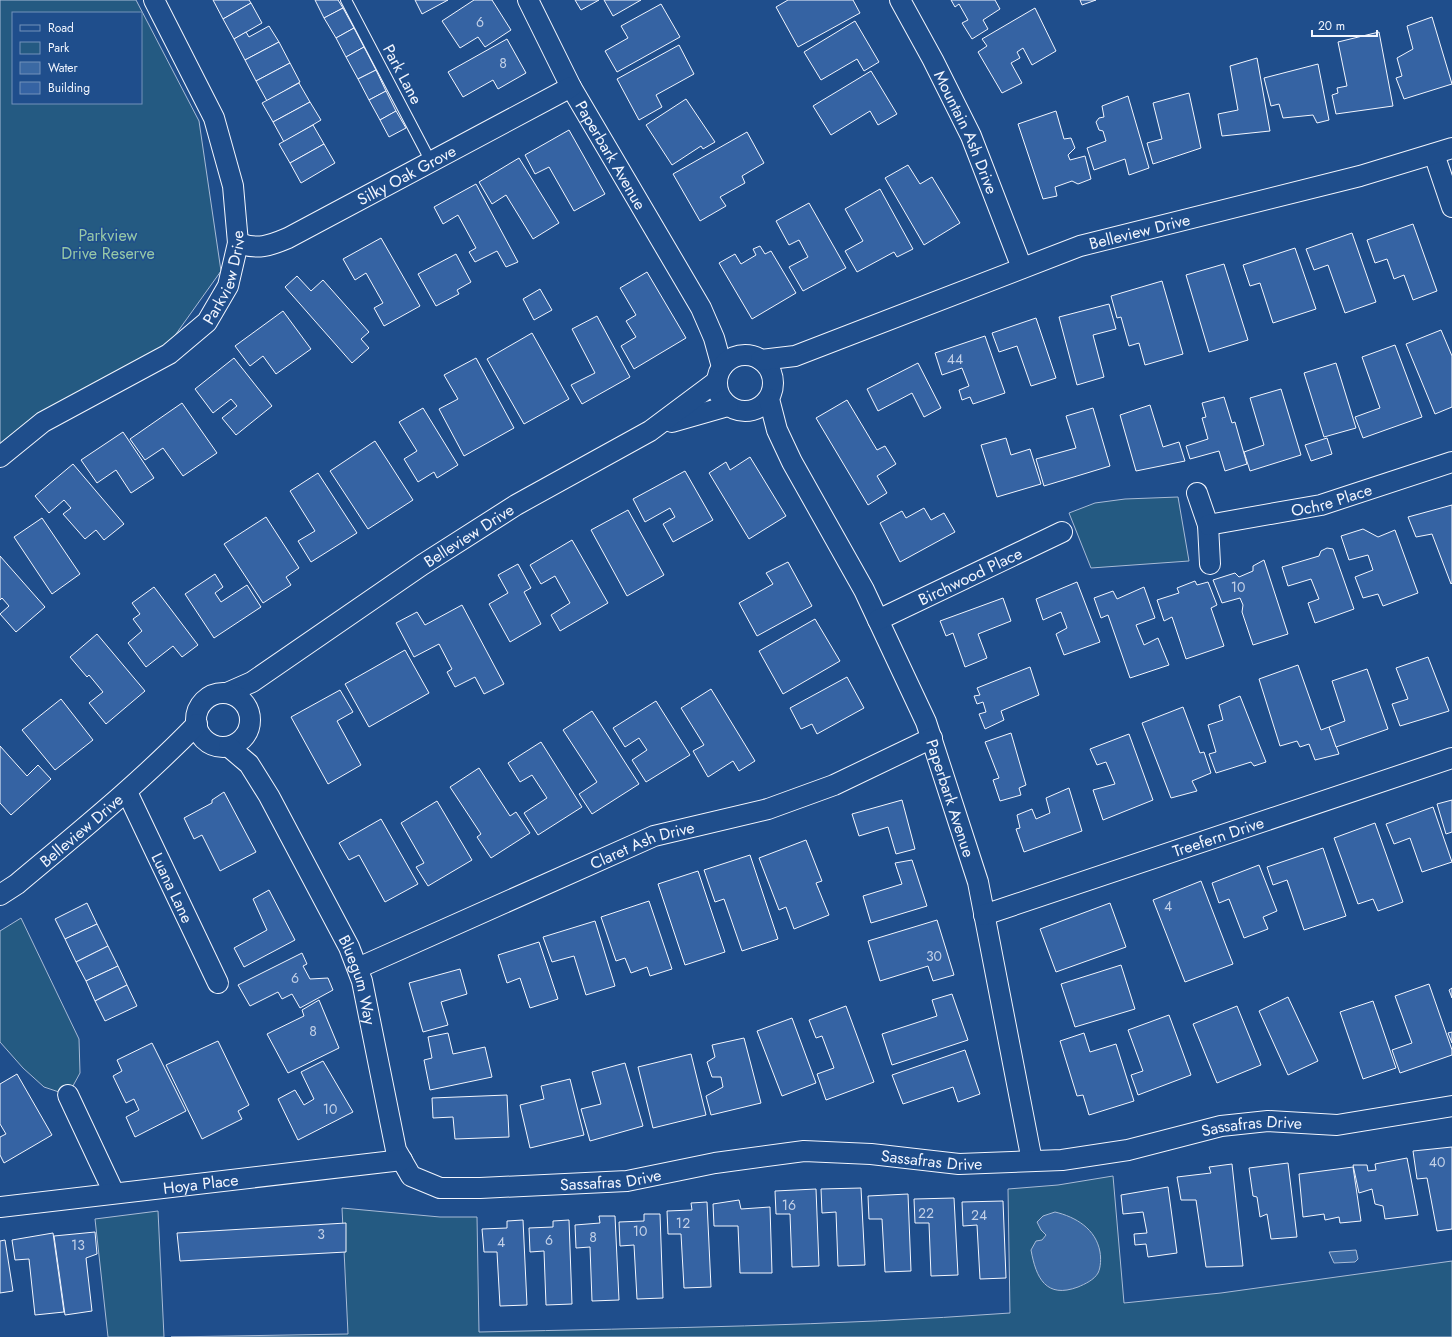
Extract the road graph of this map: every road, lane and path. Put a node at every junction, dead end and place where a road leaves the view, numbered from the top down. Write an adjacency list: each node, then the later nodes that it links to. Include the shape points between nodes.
1 (154, 0): 9 (street, Parkview Drive, via 214,118 233,186)
2 (346, 0): 7 (lane, Park Lane)
3 (528, 0): 5 (street, Paperbark Avenue)
4 (900, 0): 10 (street, Mountain Ash Drive, via 971,136)
5 (571, 87): 7 (street, Silky Oak Grove); 11 (street, Paperbark Avenue)
6 (1443, 151): 8 (street); 10 (street, Belleview Drive, via 1360,176 1080,246)
7 (431, 162): 9 (street, Silky Oak Grove, via 288,238 261,247)
8 (1452, 207)
9 (238, 243): 18 (street, Parkview Drive, via 228,286 207,322 169,354 43,422)
10 (1022, 268): 12 (street, Belleview Drive)
11 (701, 308): 13 (street, Paperbark Avenue, via 730,344); 14 (street, Paperbark Avenue, via 714,338)
12 (835, 340): 13 (street, Belleview Drive, via 795,356); 15 (street, Belleview Drive, via 796,364)
13 (753, 358): 14 (street, via 727,362); 15 (street, via 772,375)
14 (720, 374): 16 (street, via 717,388 723,401); 17 (street, Belleview Drive)
15 (771, 392): 16 (street, via 764,405 753,410); 19 (street, Paperbark Avenue, via 777,430)
16 (737, 409): 17 (street, Belleview Drive, via 690,416); 19 (street, Paperbark Avenue, via 768,433)
17 (650, 431): 26 (street, Belleview Drive, via 516,505)
18 (0, 458)
19 (792, 462): 25 (street, Paperbark Avenue, via 864,590)
20 (1452, 462): 22 (street, Ochre Place, via 1321,505)
21 (1197, 492): 22 (street)
22 (1208, 525): 24 (street)
23 (1062, 532): 25 (street, Birchwood Place)
24 (1210, 564)
25 (878, 620): 30 (street, Paperbark Avenue)
26 (294, 652): 27 (street, Belleview Drive, via 252,682); 28 (street, Belleview Drive, via 260,691)
27 (227, 694): 28 (street, via 235,696 246,706); 29 (street, via 217,694 206,699 199,707)
28 (248, 723): 32 (street, via 242,740); 36 (street, Bluegum Way)
29 (197, 724): 31 (street, via 198,730); 34 (street, Belleview Drive)
30 (932, 738): 38 (street, Paperbark Avenue, via 978,882); 39 (street, Claret Ash Drive, via 834,785 768,809 654,836)
31 (208, 743): 32 (street, via 222,748); 34 (street, Belleview Drive, via 184,749)
32 (230, 747): 36 (street, Bluegum Way, via 249,764)
33 (1452, 758): 38 (street, Treefern Drive)
34 (160, 762): 35 (street, Belleview Drive)
35 (127, 792): 37 (street, Belleview Drive, via 17,884); 40 (street, Luana Lane)
36 (269, 796): 39 (street, Bluegum Way)
37 (2, 890)
38 (984, 916): 43 (street, Paperbark Avenue)
39 (358, 968): 44 (street, Bluegum Way, via 396,1150)
40 (218, 983)
41 (68, 1095): 45 (street)
42 (1452, 1106): 43 (street, Sassafras Drive, via 1336,1125 1268,1121 1221,1126 1128,1150 1062,1160)
43 (1032, 1161): 44 (street, Sassafras Drive, via 959,1164 871,1154 804,1151 715,1163 627,1181 480,1188 440,1188)
44 (406, 1168): 45 (street, Hoya Place)
45 (114, 1193): 46 (street, Hoya Place)
46 (0, 1207)

